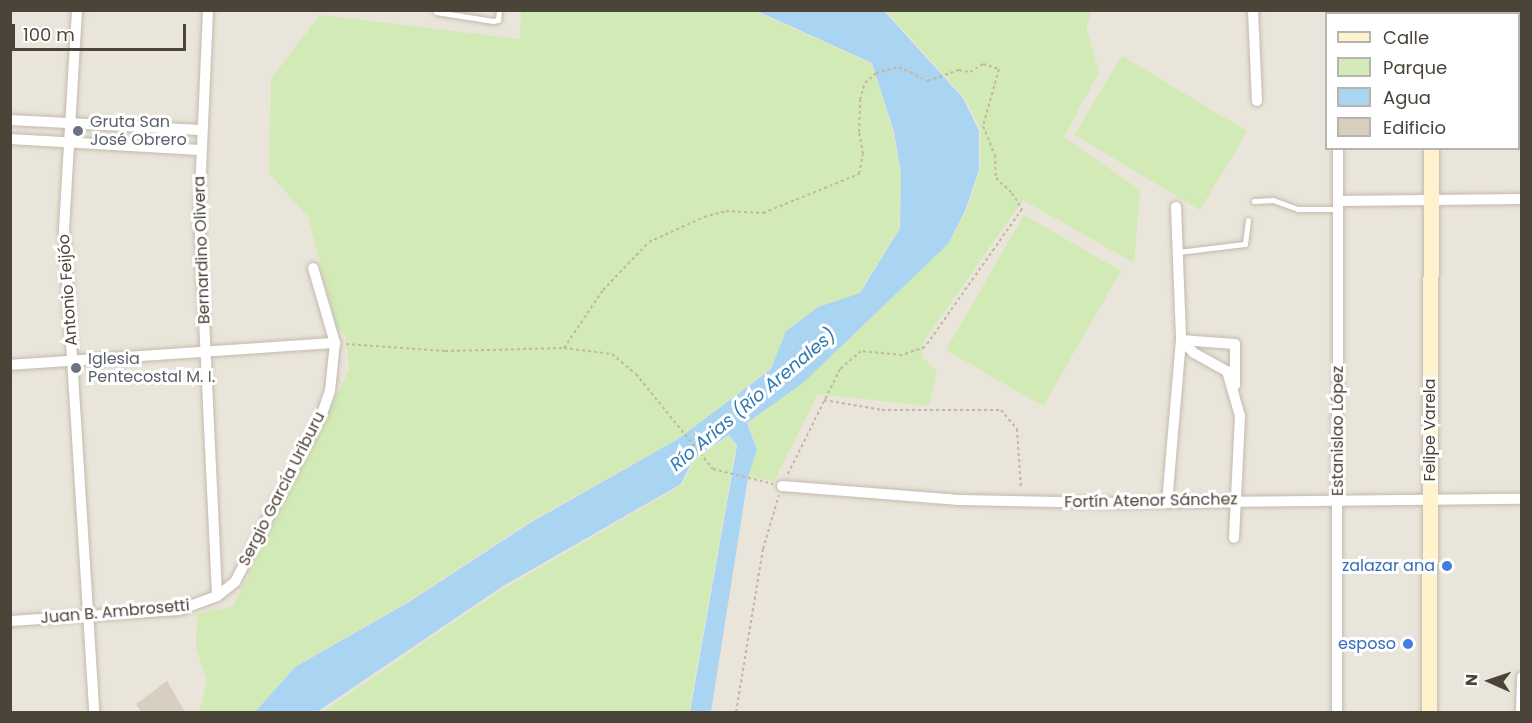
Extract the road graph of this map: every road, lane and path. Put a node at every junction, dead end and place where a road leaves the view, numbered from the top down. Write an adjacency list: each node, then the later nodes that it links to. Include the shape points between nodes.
1 (76, 10): 8 (street, Antonio Feijóo)
2 (208, 10): 9 (street, Bernardino Olivera)
3 (499, 10): 5 (lane, via 498,20 493,21)
4 (1253, 10): 6 (street)
5 (436, 12)
6 (1257, 101)
7 (10, 120): 8 (street)
8 (71, 123): 9 (street); 11 (street, Antonio Feijóo)
9 (201, 130): 12 (street, Bernardino Olivera)
10 (10, 139): 11 (street)
11 (69, 142): 12 (street); 27 (street, Antonio Feijóo, via 64,220)
12 (200, 150): 26 (street, Bernardino Olivera)
13 (1338, 150): 18 (street, Estanislao López)
14 (1431, 150): 15 (street, Felipe Varela)
15 (1431, 199): 16 (street); 18 (street); 34 (street, Felipe Varela)
16 (1521, 199)
17 (1254, 201): 18 (lane, via 1273,200 1298,209)
18 (1338, 205): 32 (street, Estanislao López)
19 (1176, 207): 21 (street)
20 (1248, 220): 21 (lane, via 1245,244)
21 (1178, 252): 23 (street)
22 (313, 268): 24 (street, Sergio García Uriburu)
23 (1181, 340): 29 (street, via 1194,353 1227,371); 29 (street, via 1234,344); 37 (street)
24 (335, 343): 25 (path, via 445,351); 26 (street); 39 (street, Sergio García Uriburu, via 334,371 322,414 235,582)
25 (564, 348): 30 (path, via 603,290 649,242 726,211 763,213 859,174 863,154 858,132 860,100 865,83 889,67 928,81 959,70 970,72 983,64 999,69 983,126 995,155 996,178 1022,209 926,347 903,355 861,351 840,369); 31 (path, via 604,351 620,358 712,470)
26 (205, 352): 27 (street); 39 (street, Bernardino Olivera)
27 (73, 361): 28 (street); 40 (street, Antonio Feijóo)
28 (10, 365)
29 (1235, 389): 33 (street, via 1241,434)
30 (823, 400): 31 (path); 36 (path, via 882,410 937,413 991,409 1007,413 1017,429 1021,449)
31 (782, 486): 36 (street, Fortín Atenor Sánchez); 44 (path, via 763,549)
32 (1338, 499): 33 (street, Fortín Atenor Sánchez); 34 (street, Fortín Atenor Sánchez); 45 (street, Estanislao López)
33 (1237, 500): 37 (street, Fortín Atenor Sánchez); 38 (street)
34 (1429, 500): 35 (street, Fortín Atenor Sánchez); 46 (street, Felipe Varela)
35 (1521, 500)
36 (1022, 501): 37 (street, Fortín Atenor Sánchez)
37 (1167, 503)
38 (1234, 537)
39 (217, 597): 40 (street, Juan B. Ambrosetti, via 179,610)
40 (90, 616): 41 (street, Juan B. Ambrosetti); 43 (street, Antonio Feijóo)
41 (10, 621)
42 (1521, 677): 47 (street)
43 (94, 712)
44 (736, 712)
45 (1337, 712)
46 (1430, 712)
47 (1521, 712)

